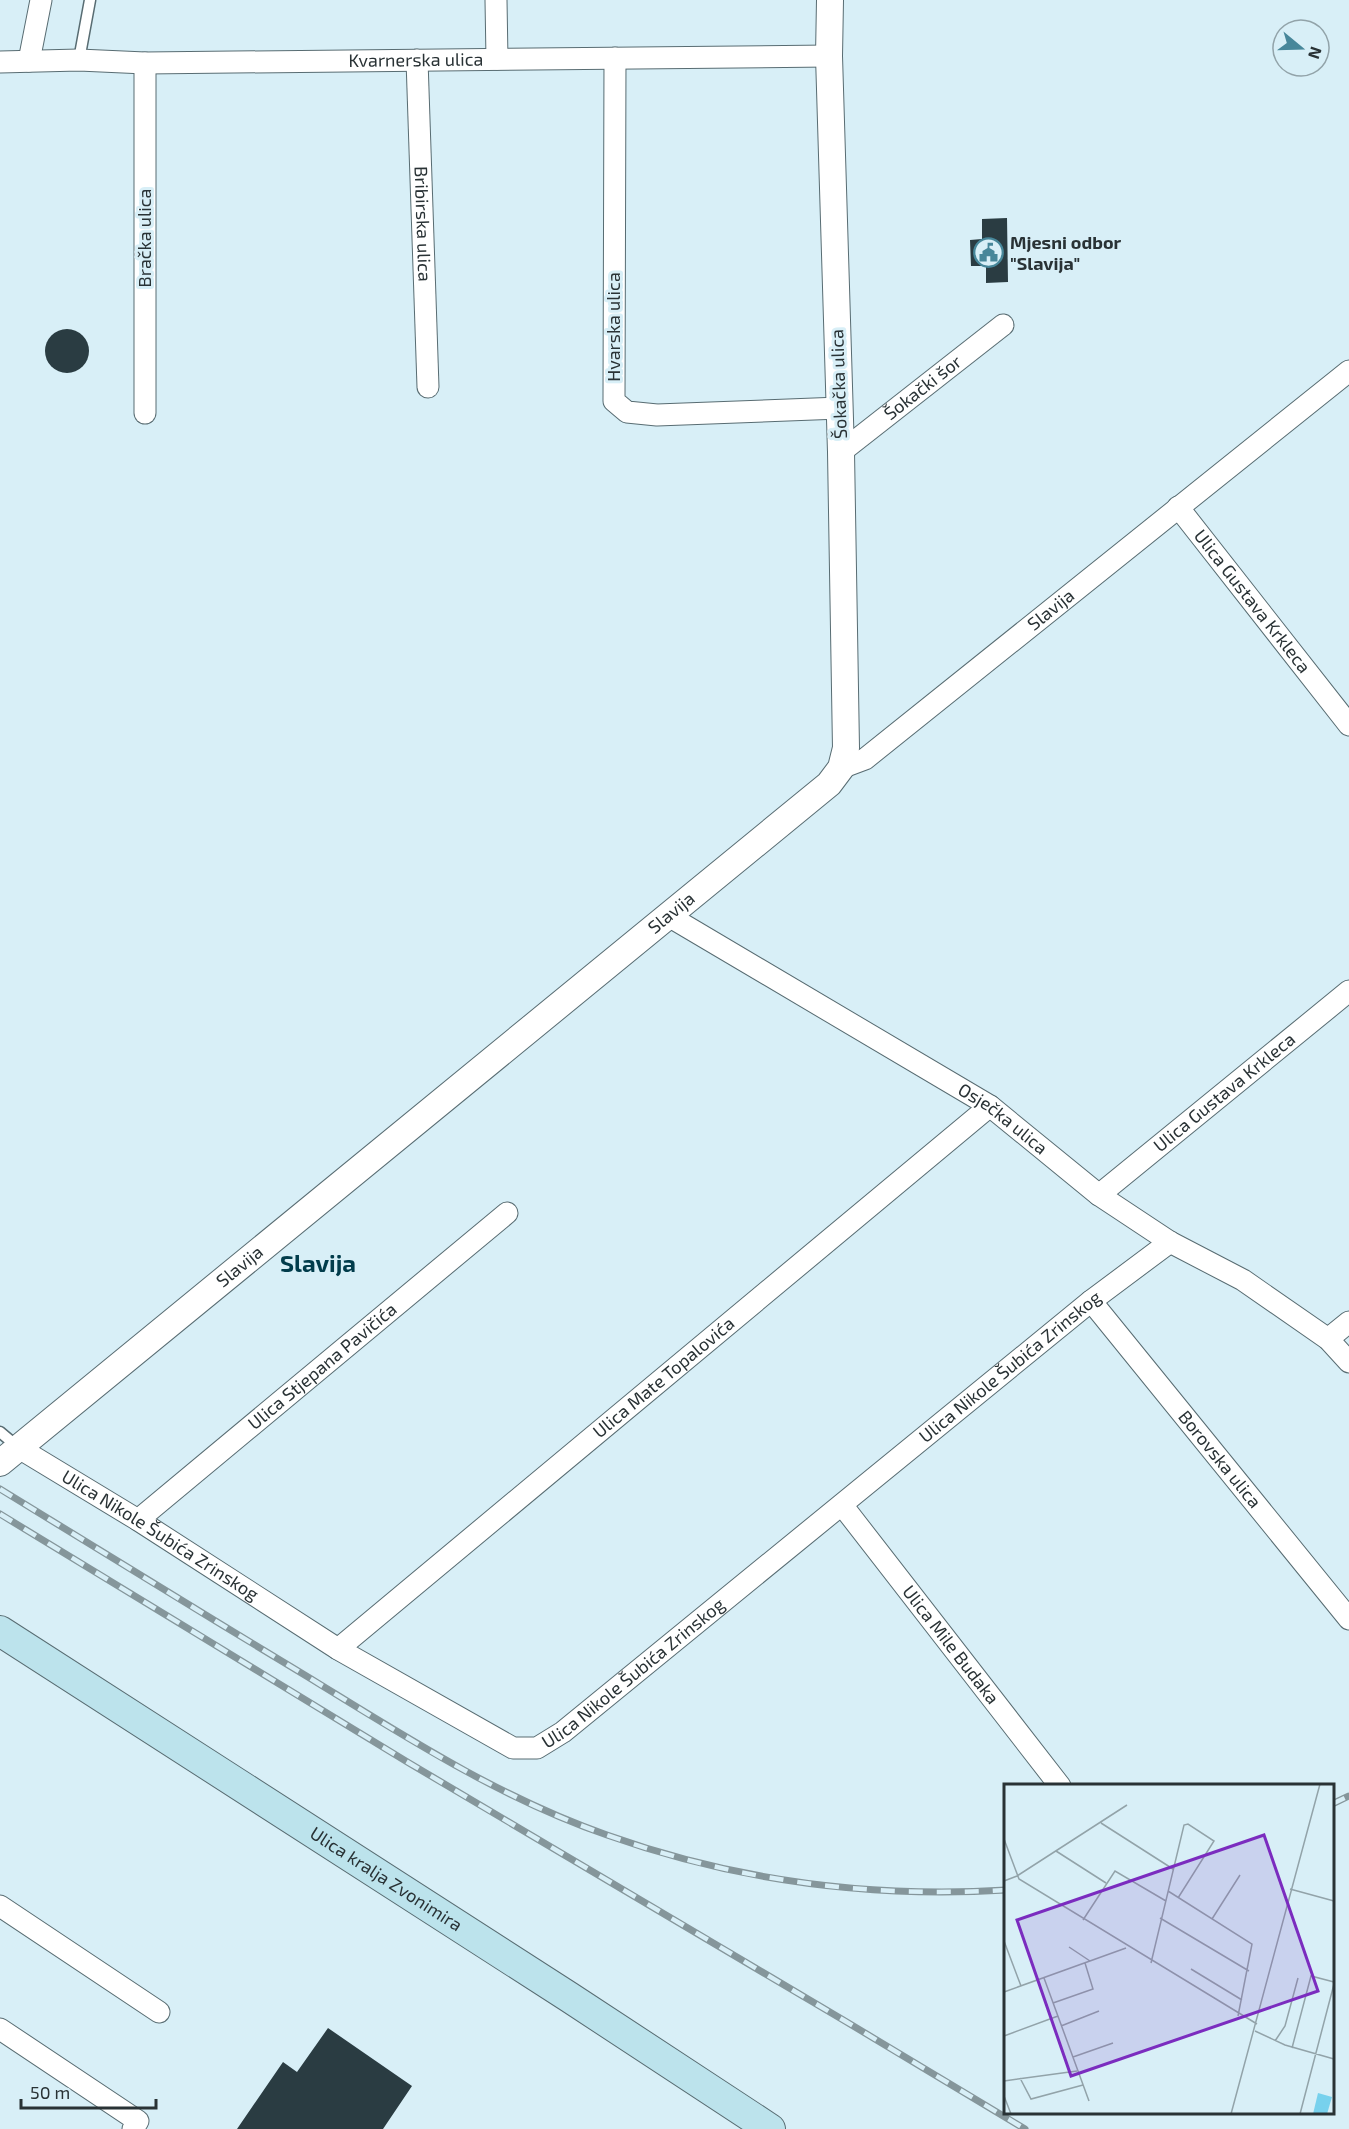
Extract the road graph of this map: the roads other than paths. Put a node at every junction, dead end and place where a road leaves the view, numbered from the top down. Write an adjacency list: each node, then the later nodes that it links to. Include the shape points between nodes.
1 (41, 0): 10 (street)
2 (90, 0): 8 (lane)
3 (496, 0): 7 (street)
4 (830, 0): 5 (street, Šokačka ulica)
5 (830, 56): 6 (street, Kvarnerska ulica); 16 (street, Šokačka ulica)
6 (615, 58): 7 (street, Kvarnerska ulica); 16 (street, Hvarska ulica, via 614,401 627,412 657,415)
7 (497, 59): 9 (street, Kvarnerska ulica)
8 (80, 60): 10 (street, Kvarnerska ulica); 12 (street, Kvarnerska ulica)
9 (417, 60): 12 (street, Kvarnerska ulica); 15 (street, Bribirska ulica)
10 (29, 61): 11 (street, Kvarnerska ulica)
11 (0, 62)
12 (145, 63): 17 (street, Bračka ulica)
13 (1003, 325): 18 (street, Šokački šor)
14 (1349, 371): 19 (street, Slavija)
15 (428, 387)
16 (840, 408): 18 (street, Šokačka ulica)
17 (145, 413)
18 (841, 452): 21 (street, Šokačka ulica, via 846,748)
19 (1178, 507): 20 (street, Ulica Gustava Krkleca); 21 (street, Slavija, via 865,759)
20 (1349, 725)
21 (841, 768): 22 (street, Slavija, via 830,784)
22 (667, 915): 24 (street, Osječka ulica); 32 (street, Slavija)
23 (1349, 991): 25 (street, Ulica Gustava Krkleca)
24 (990, 1106): 25 (street, Osječka ulica); 37 (street, Ulica Mate Topalovića)
25 (1099, 1195): 27 (street, Osječka ulica)
26 (507, 1213): 34 (street, Ulica Stjepana Pavičića)
27 (1170, 1242): 28 (street, Ulica Nikole Šubića Zrinskog); 30 (street, Osječka ulica, via 1243,1281)
28 (1091, 1301): 33 (street, Ulica Nikole Šubića Zrinskog); 35 (street, Borovska ulica)
29 (1349, 1322): 30 (street)
30 (1328, 1339): 31 (street, Osječka ulica)
31 (1349, 1362)
32 (6, 1448): 34 (street, Ulica Nikole Šubića Zrinskog)
33 (842, 1505): 37 (street, Ulica Nikole Šubića Zrinskog, via 563,1732 537,1748 513,1748); 38 (street, Ulica Mile Budaka)
34 (138, 1520): 37 (street, Ulica Nikole Šubića Zrinskog)
35 (1349, 1619)
36 (0, 1631): 43 (main road, Ulica kralja Zvonimira)
37 (338, 1648)
38 (1059, 1784)
39 (0, 1906): 40 (street)
40 (159, 2012)
41 (0, 2029): 42 (street)
42 (136, 2125)
43 (770, 2129)

